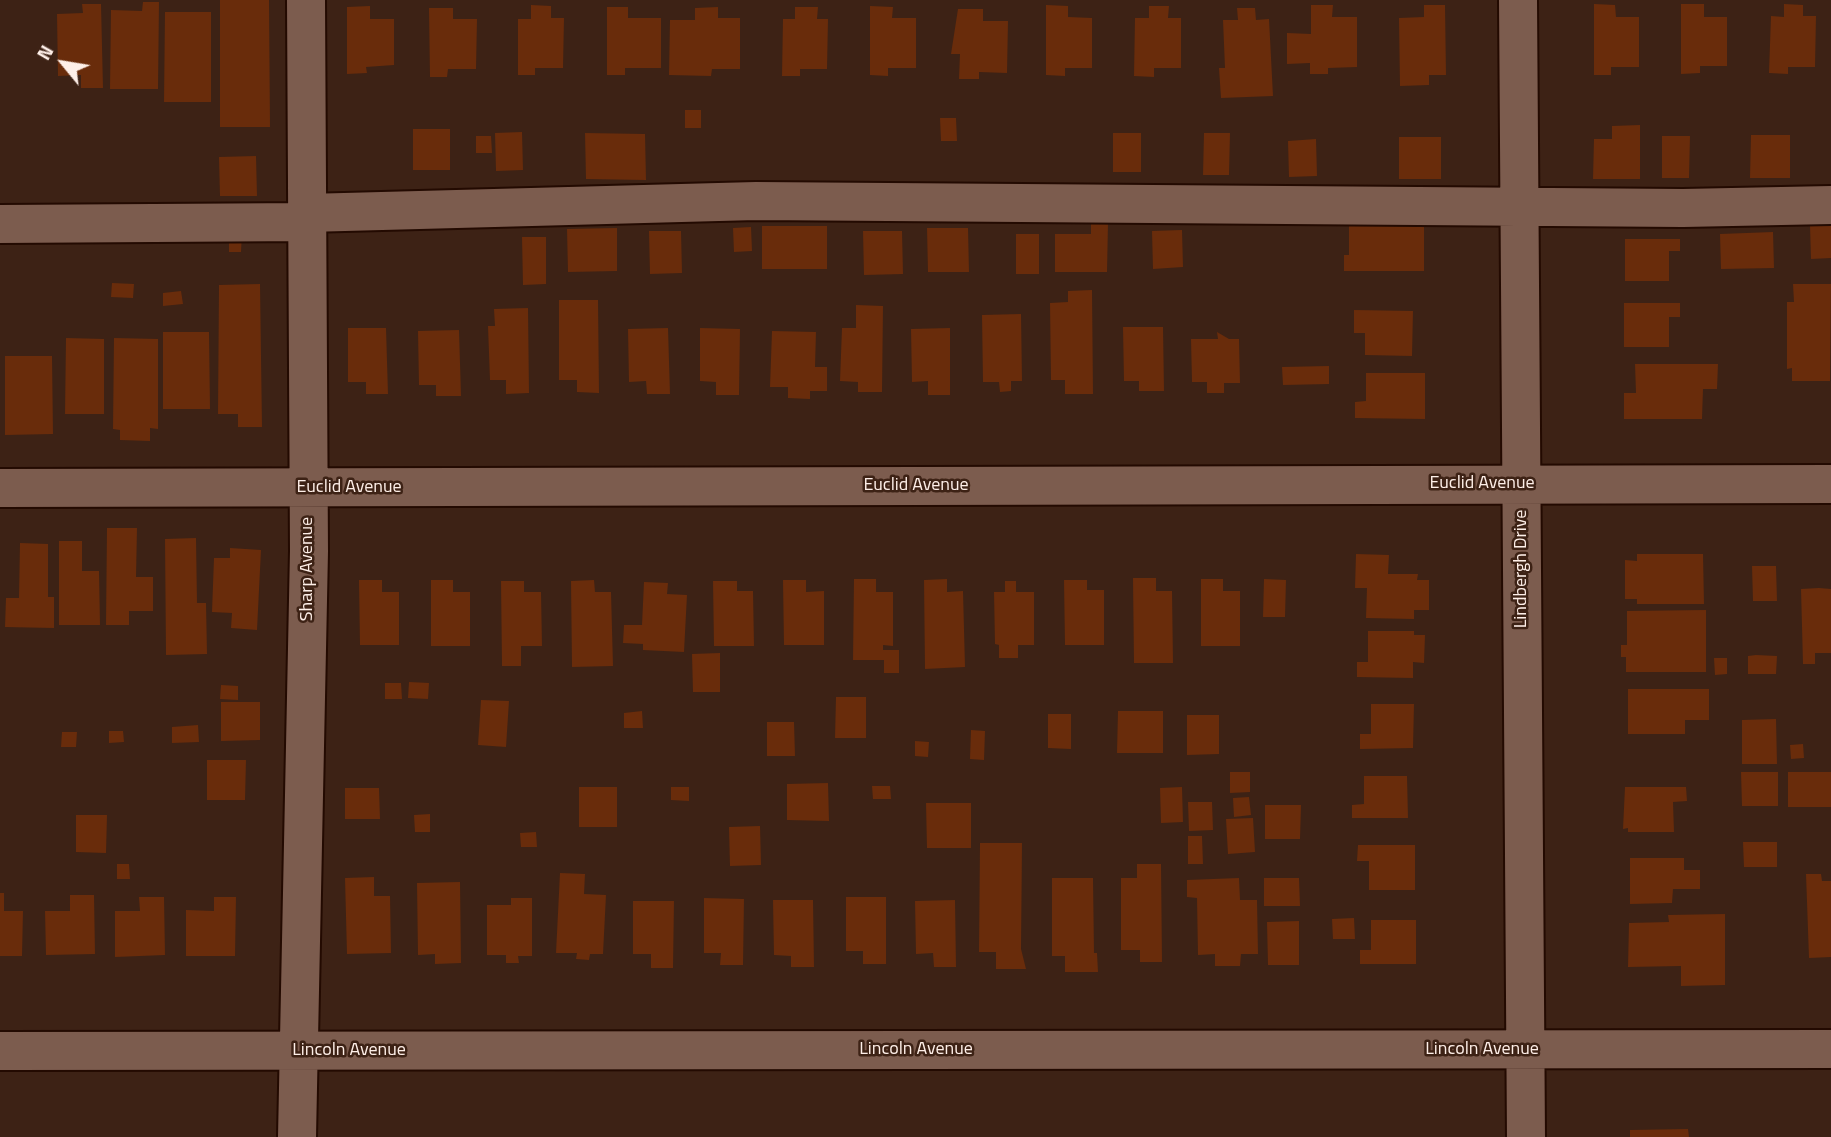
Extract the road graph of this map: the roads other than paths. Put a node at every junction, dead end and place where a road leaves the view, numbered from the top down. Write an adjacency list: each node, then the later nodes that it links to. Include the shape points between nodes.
1 (306, 0): 5 (street, Sharp Avenue)
2 (1518, 0): 4 (street, Lindbergh Drive)
3 (1831, 205): 4 (street)
4 (1520, 206): 5 (street, via 756,201); 7 (street, Lindbergh Drive)
5 (307, 218): 6 (street); 10 (street, Sharp Avenue)
6 (0, 223)
7 (1521, 484): 8 (street, Euclid Avenue); 10 (street, Euclid Avenue); 11 (street, Lindbergh Drive)
8 (1831, 484)
9 (0, 488): 10 (street, Euclid Avenue)
10 (307, 488): 14 (street, Sharp Avenue)
11 (1525, 1049): 12 (street, Lincoln Avenue); 14 (street, Lincoln Avenue); 16 (street, Lindbergh Drive)
12 (1831, 1049)
13 (0, 1051): 14 (street, Lincoln Avenue)
14 (297, 1051): 15 (street, Sharp Avenue)
15 (297, 1137)
16 (1525, 1137)

